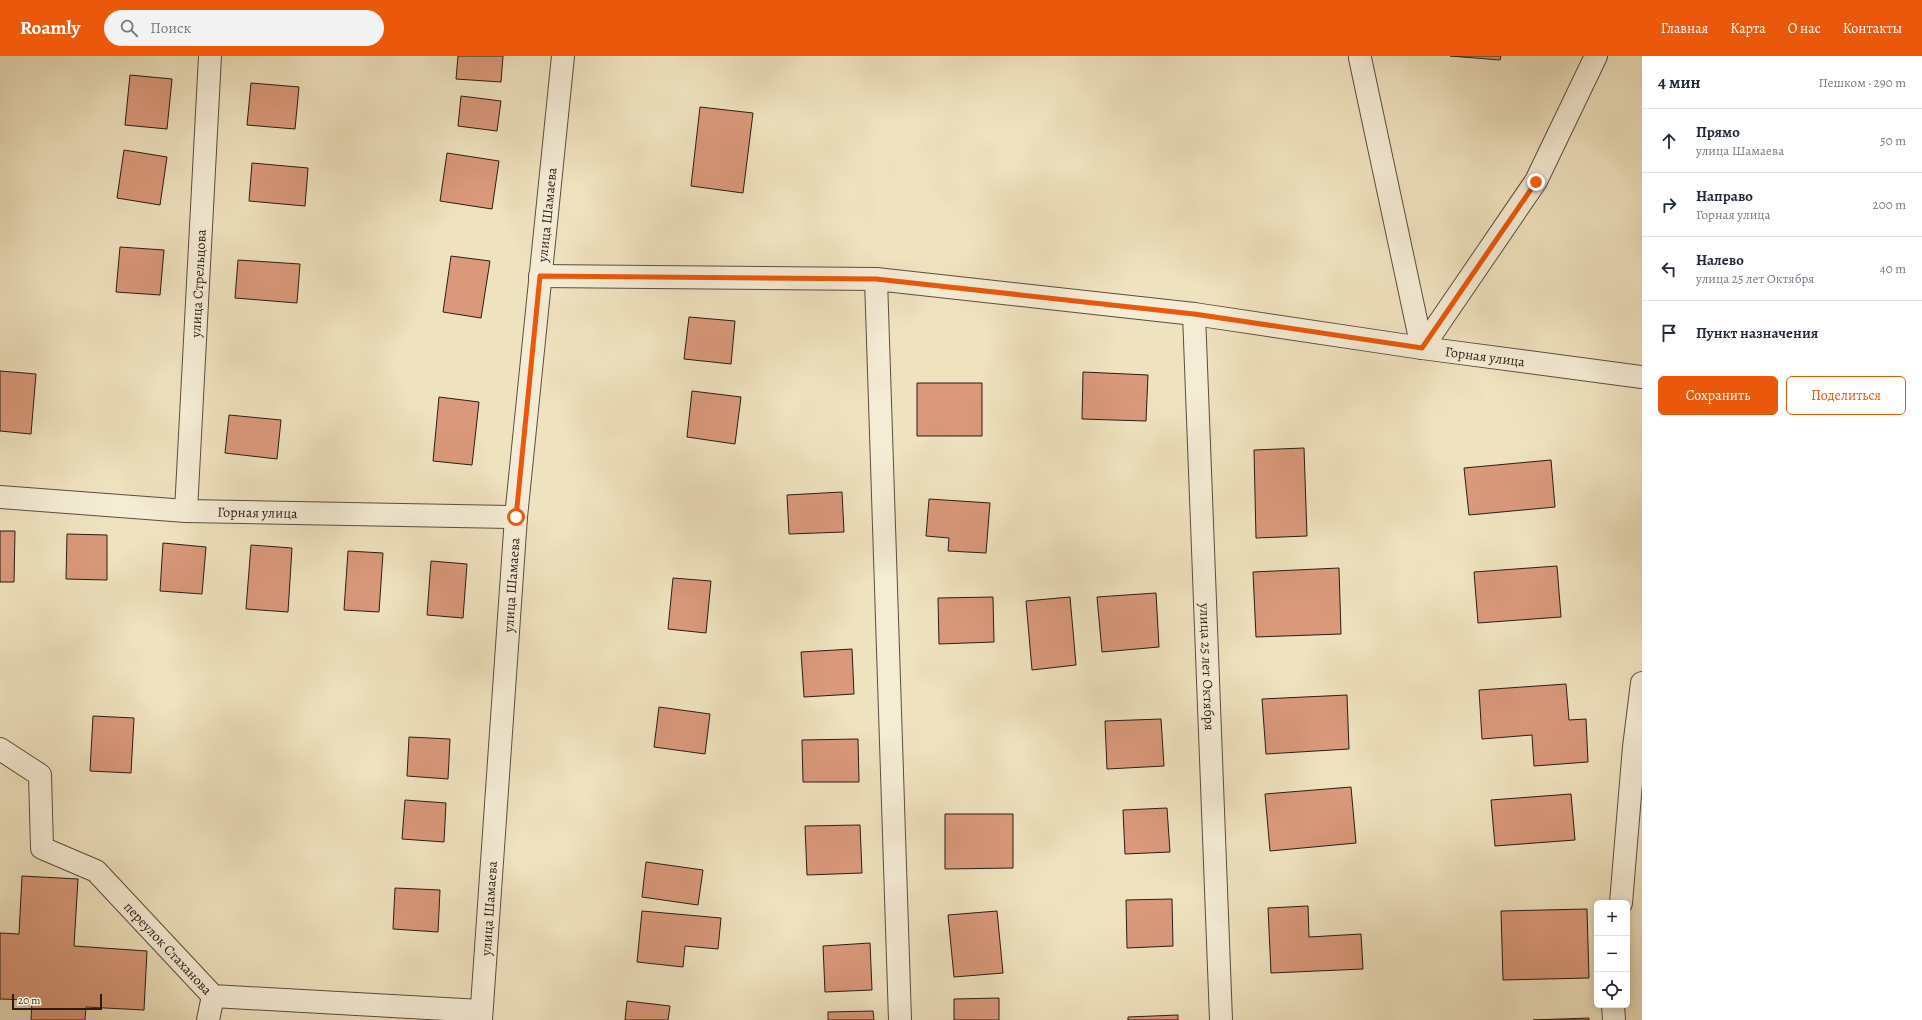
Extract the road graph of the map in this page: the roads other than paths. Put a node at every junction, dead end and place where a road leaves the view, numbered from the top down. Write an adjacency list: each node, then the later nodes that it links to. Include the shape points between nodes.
1 (210, 56): 11 (street, улица Стрельцова)
2 (563, 56): 5 (street, улица Шамаева)
3 (1596, 56): 8 (street, via 1536,182)
4 (1360, 58): 8 (street)
5 (540, 276): 6 (street, Горная улица); 12 (street, улица Шамаева)
6 (876, 279): 7 (street, Горная улица); 20 (street)
7 (1194, 314): 8 (street, Горная улица); 21 (street, улица 25 лет Октября)
8 (1422, 348): 9 (street, Горная улица)
9 (1642, 377)
10 (0, 497): 11 (street, Горная улица)
11 (186, 511): 12 (street, Горная улица)
12 (516, 517): 18 (street, улица Шамаева)
13 (1642, 683): 15 (street)
14 (0, 749): 16 (street, переулок Стаханова, via 40,775 42,848 96,871)
15 (1621, 900)
16 (213, 996): 18 (street, переулок Стаханова); 19 (street)
17 (1613, 1008): 22 (street)
18 (481, 1016)
19 (208, 1020)
20 (900, 1020)
21 (1221, 1020)
22 (1614, 1020)

